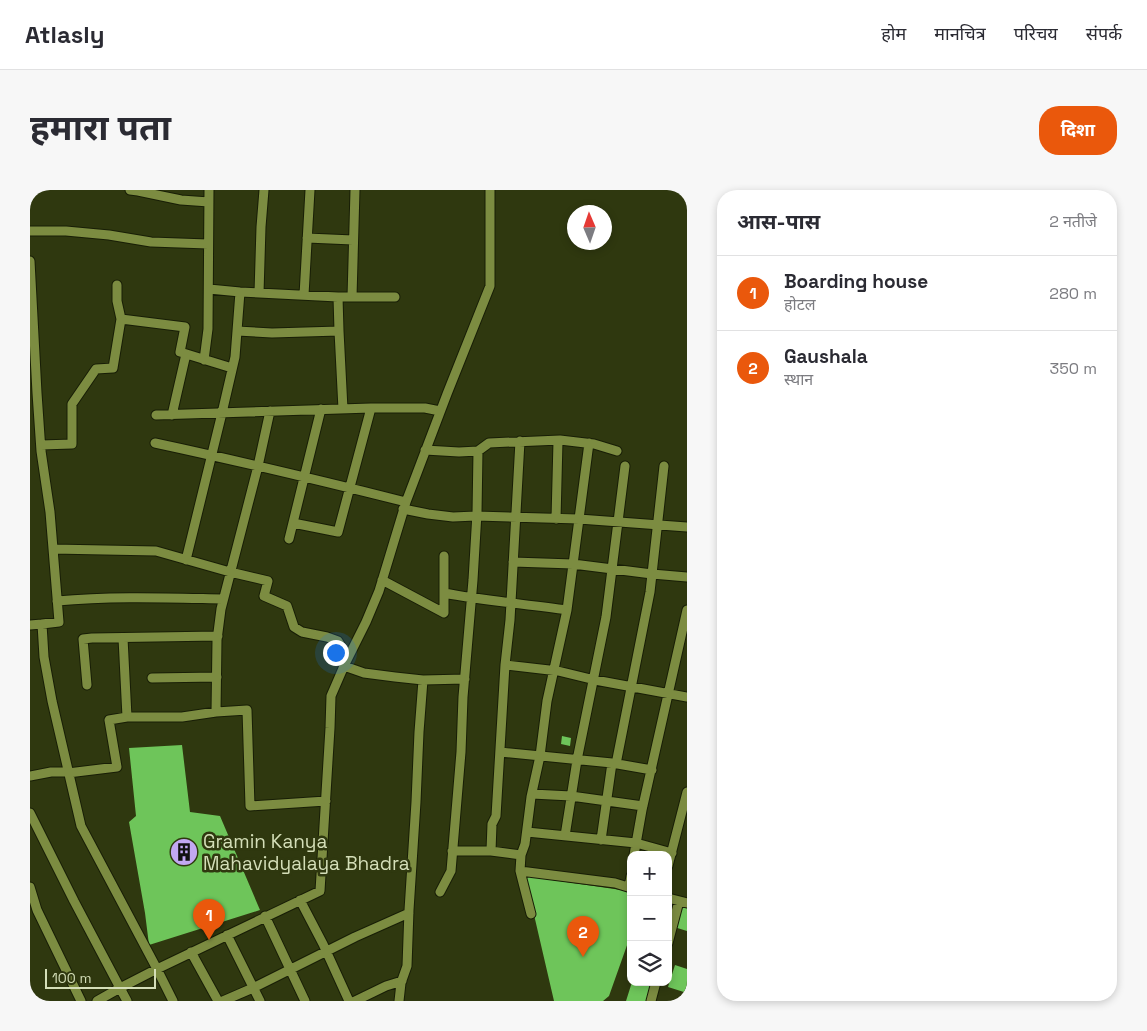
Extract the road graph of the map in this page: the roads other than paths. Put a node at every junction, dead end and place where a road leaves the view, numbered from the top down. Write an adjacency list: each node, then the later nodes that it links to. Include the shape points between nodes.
1 (130, 190): 7 (street)
2 (209, 190): 7 (street)
3 (264, 190): 16 (street)
4 (310, 190): 9 (street)
5 (355, 190): 10 (street)
6 (490, 190): 31 (street, via 490,286)
7 (209, 202): 11 (street)
8 (30, 232): 11 (street, via 66,231 151,242)
9 (307, 238): 10 (street); 17 (street)
10 (353, 240): 19 (street)
11 (208, 244): 14 (street)
12 (30, 261): 39 (street)
13 (116, 285): 21 (street)
14 (209, 289): 15 (street); 25 (street)
15 (240, 292): 16 (street); 22 (street)
16 (259, 293): 17 (street)
17 (304, 295): 18 (street)
18 (338, 297): 19 (street); 23 (street)
19 (352, 297): 20 (street)
20 (395, 297)
21 (121, 319): 24 (street, via 185,327 180,352); 39 (street, via 113,368 96,369 72,404 72,444)
22 (237, 331): 23 (street); 26 (street)
23 (339, 331): 29 (street)
24 (186, 354): 25 (street); 33 (street)
25 (204, 360): 26 (street)
26 (232, 368): 32 (street)
27 (371, 408): 29 (street); 31 (street); 48 (street)
28 (321, 409): 29 (street); 30 (street); 47 (street)
29 (343, 409)
30 (270, 411): 32 (street); 44 (street)
31 (440, 411): 40 (street)
32 (222, 412): 33 (street); 43 (street)
33 (172, 414): 34 (street)
34 (156, 415)
35 (558, 440): 36 (street); 38 (street); 52 (street)
36 (520, 441): 41 (street, via 489,443); 51 (street)
37 (155, 443): 43 (street)
38 (589, 443): 42 (street); 53 (street)
39 (41, 445): 59 (street)
40 (425, 450): 41 (street); 49 (street)
41 (478, 451): 50 (street)
42 (617, 451)
43 (212, 455): 44 (street); 61 (street)
44 (258, 466): 47 (street); 65 (street)
45 (626, 466): 54 (street)
46 (664, 466): 56 (street)
47 (304, 477): 48 (street); 55 (street)
48 (350, 488): 49 (street); 55 (street, via 338,532)
49 (404, 505): 50 (street, via 428,514); 68 (street)
50 (476, 516): 51 (street); 70 (street)
51 (516, 517): 52 (street); 62 (street)
52 (556, 519): 53 (street)
53 (579, 519): 54 (street); 63 (street)
54 (618, 521): 56 (street); 64 (street)
55 (293, 523): 58 (street)
56 (658, 525): 57 (street); 66 (street)
57 (687, 527)
58 (289, 538)
59 (53, 549): 61 (street, via 156,551); 72 (street)
60 (444, 556): 69 (street)
61 (186, 560): 65 (street)
62 (513, 562): 63 (street); 73 (street)
63 (573, 564): 64 (street); 74 (street)
64 (612, 569): 66 (street); 87 (street)
65 (230, 572): 71 (street); 80 (street, via 268,581 264,596 287,606 294,627 302,632 338,641)
66 (652, 574): 67 (street); 89 (street)
67 (687, 577)
68 (382, 580): 69 (street, via 444,613); 80 (street)
69 (444, 593): 70 (street)
70 (472, 598): 73 (street); 86 (street)
71 (223, 599): 72 (street); 78 (street)
72 (57, 601): 76 (street, via 59,622)
73 (511, 602): 74 (street); 81 (street)
74 (568, 610): 82 (street)
75 (687, 610): 90 (street)
76 (42, 624): 77 (street); 99 (street, via 44,657)
77 (30, 625)
78 (218, 636): 79 (street); 83 (street)
79 (124, 638): 88 (street, via 83,639); 93 (street)
80 (346, 662): 85 (street, via 364,673); 104 (street, via 331,696)
81 (504, 665): 82 (street); 94 (street)
82 (554, 670): 87 (street); 95 (street)
83 (217, 677): 84 (street); 92 (street)
84 (152, 678)
85 (423, 680): 86 (street); 124 (street)
86 (465, 680): 112 (street)
87 (593, 680): 89 (street); 96 (street)
88 (87, 685)
89 (631, 686): 90 (street); 97 (street)
90 (669, 693): 91 (street); 98 (street)
91 (687, 697)
92 (216, 712): 93 (street, via 182,717); 104 (street, via 247,710 250,806)
93 (127, 717): 99 (street, via 109,720 117,768)
94 (500, 752): 95 (street); 113 (street)
95 (540, 756): 96 (street); 102 (street)
96 (577, 760): 97 (street); 103 (street)
97 (614, 764): 98 (street); 105 (street)
98 (652, 770): 106 (street)
99 (68, 773): 100 (street); 131 (street, via 81,826)
100 (30, 776)
101 (687, 792): 116 (street)
102 (532, 794): 103 (street); 108 (street)
103 (571, 796): 105 (street); 109 (street)
104 (326, 801): 122 (street, via 320,891)
105 (607, 801): 106 (street); 110 (street)
106 (643, 806): 111 (street)
107 (31, 818): 135 (street)
108 (527, 832): 109 (street); 117 (street)
109 (565, 836): 110 (street)
110 (601, 840): 111 (street)
111 (636, 843): 114 (street); 115 (street)
112 (452, 851): 113 (street); 121 (street, via 451,871)
113 (491, 851): 117 (street)
114 (635, 851)
115 (665, 851)
116 (672, 853)
117 (521, 855): 118 (street)
118 (520, 871): 119 (street); 125 (street)
119 (627, 886)
120 (30, 887): 137 (street, via 37,910)
121 (440, 892)
122 (300, 900): 126 (street); 129 (street)
123 (683, 902): 128 (street)
124 (409, 913): 129 (street); 133 (street, via 407,966)
125 (531, 914)
126 (265, 916): 127 (street); 132 (street)
127 (227, 935): 130 (street); 136 (street)
128 (669, 941)
129 (326, 951): 132 (street); 145 (street)
130 (191, 952): 131 (street); 141 (street)
131 (157, 968): 135 (street); 140 (street)
132 (290, 969): 136 (street); 144 (street)
133 (402, 981): 146 (street); 147 (street)
134 (655, 986): 148 (street)
135 (120, 988): 138 (street); 139 (street)
136 (254, 988): 142 (street); 143 (street)
137 (80, 1001)
138 (97, 1001)
139 (127, 1001)
140 (172, 1001)
141 (218, 1001)
142 (223, 1001)
143 (260, 1001)
144 (305, 1001)
145 (349, 1001)
146 (354, 1001)
147 (399, 1001)
148 (651, 1001)

